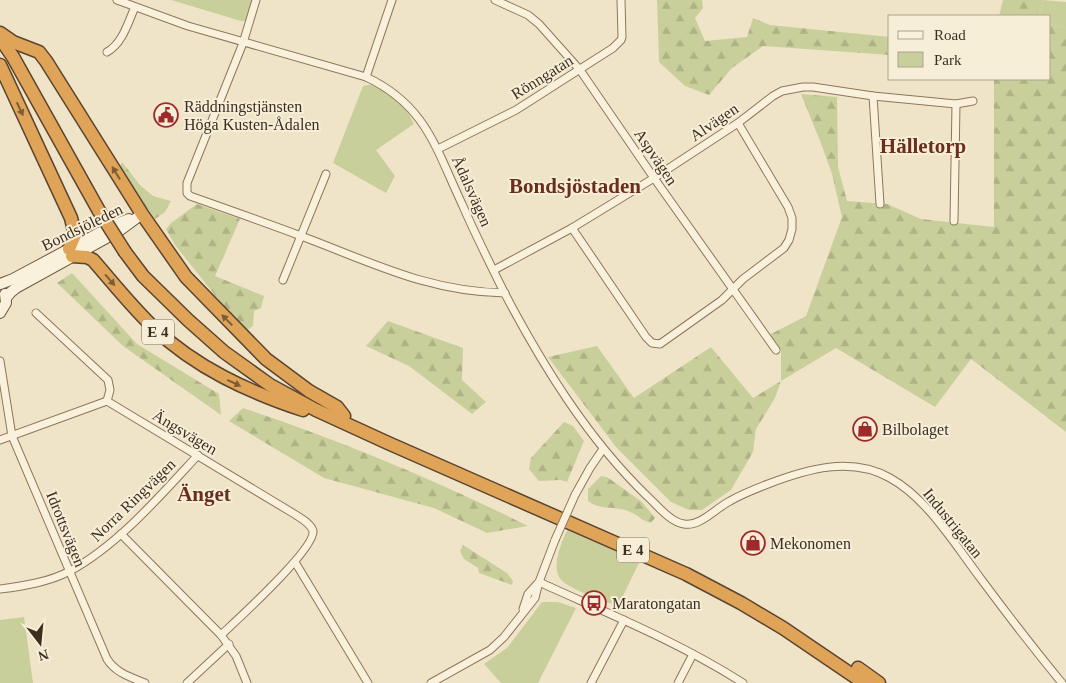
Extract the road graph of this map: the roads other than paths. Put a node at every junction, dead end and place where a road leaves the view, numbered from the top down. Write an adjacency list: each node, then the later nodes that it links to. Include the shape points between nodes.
1 (118, 0): 6 (street, Ådalsvägen)
2 (256, 0): 9 (street)
3 (392, 0): 13 (street)
4 (495, 0): 12 (street, Aspvägen, via 528,15 539,24)
5 (621, 0): 12 (street, Rönngatan, via 621,40)
6 (135, 7): 9 (street, Ådalsvägen); 10 (street, via 123,34)
7 (0, 33): 22 (highway, E 4, one-way to 7, via 39,52)
8 (0, 38): 35 (highway, E 4, bridge, via 126,252 143,276)
9 (243, 43): 13 (street, Ådalsvägen); 25 (street, via 187,183 187,193)
10 (107, 52)
11 (0, 64): 26 (highway, one-way to 26, via 71,218 75,235)
12 (580, 70): 18 (street, Rönngatan, via 516,110); 20 (street, Aspvägen)
13 (366, 77): 18 (street, Ådalsvägen, via 407,104 424,124)
14 (873, 96): 16 (street, Alvägen); 17 (street, Alvägen, via 813,87 792,89 772,96); 21 (street)
15 (973, 101): 16 (street, Alvägen)
16 (956, 104): 23 (street)
17 (738, 124): 20 (street, Alvägen); 30 (street, via 788,207 792,229 784,248)
18 (438, 149): 27 (street, Ådalsvägen)
19 (326, 174): 25 (street)
20 (654, 178): 24 (street, Alvägen); 30 (street, Aspvägen)
21 (880, 204)
22 (142, 214): 26 (main road, Bondsjöleden, via 114,225); 40 (highway, E 4, one-way to 22, via 337,407 291,379 266,359 174,262)
23 (954, 221)
24 (572, 228): 27 (street, Alvägen); 30 (street, via 652,343 660,344 668,339)
25 (301, 236): 28 (street); 31 (street, via 417,280 461,290)
26 (70, 252): 29 (main road, Bondsjöleden); 32 (main road, Bondsjöleden, via 10,292); 39 (highway, E 4, one-way to 39, via 93,260 156,329 204,366 232,382 283,403 311,413)
27 (494, 270): 31 (street, Ådalsvägen)
28 (283, 280)
29 (0, 286): 32 (main road)
30 (733, 289): 36 (street, Aspvägen)
31 (505, 293): 43 (street, Ådalsvägen, via 559,385)
32 (6, 298): 34 (main road)
33 (36, 313): 38 (street, via 108,380)
34 (0, 314)
35 (188, 320): 39 (highway, E 4, via 256,376); 40 (highway, E 4, via 269,376)
36 (776, 350)
37 (0, 361): 41 (street, Idrottsvägen)
38 (107, 400): 41 (street); 44 (street, Ängsvägen)
39 (328, 414): 63 (highway, E 4, via 686,574 783,628)
40 (344, 416): 64 (highway, E 4, via 704,575 797,627)
41 (12, 436): 42 (street); 48 (street, Idrottsvägen)
42 (0, 440)
43 (603, 449): 45 (street, Ådalsvägen, via 675,521 683,524); 49 (street, bridge, via 576,495)
44 (198, 456): 46 (street, Norra Ringvägen); 47 (street, Ängsvägen, via 310,525 311,539)
45 (698, 522): 65 (street, Industrigatan, via 742,494 809,470 844,466 863,468 889,477 920,500)
46 (121, 534): 48 (street, Norra Ringvägen); 52 (street)
47 (295, 562): 52 (street); 58 (street)
48 (70, 571): 50 (street, Norra Ringvägen, via 35,583); 55 (street, Idrottsvägen, via 106,659 118,671)
49 (538, 582): 51 (street); 59 (street, via 535,598 504,637 490,650)
50 (0, 589)
51 (624, 620): 54 (street); 60 (street)
52 (221, 635): 53 (street)
53 (229, 644): 56 (street); 57 (street)
54 (693, 654): 61 (street); 62 (street)
55 (146, 683)
56 (187, 683)
57 (247, 683)
58 (368, 683)
59 (431, 683)
60 (591, 683)
61 (678, 683)
62 (742, 683)
63 (864, 683)
64 (879, 683)
65 (1062, 683)

